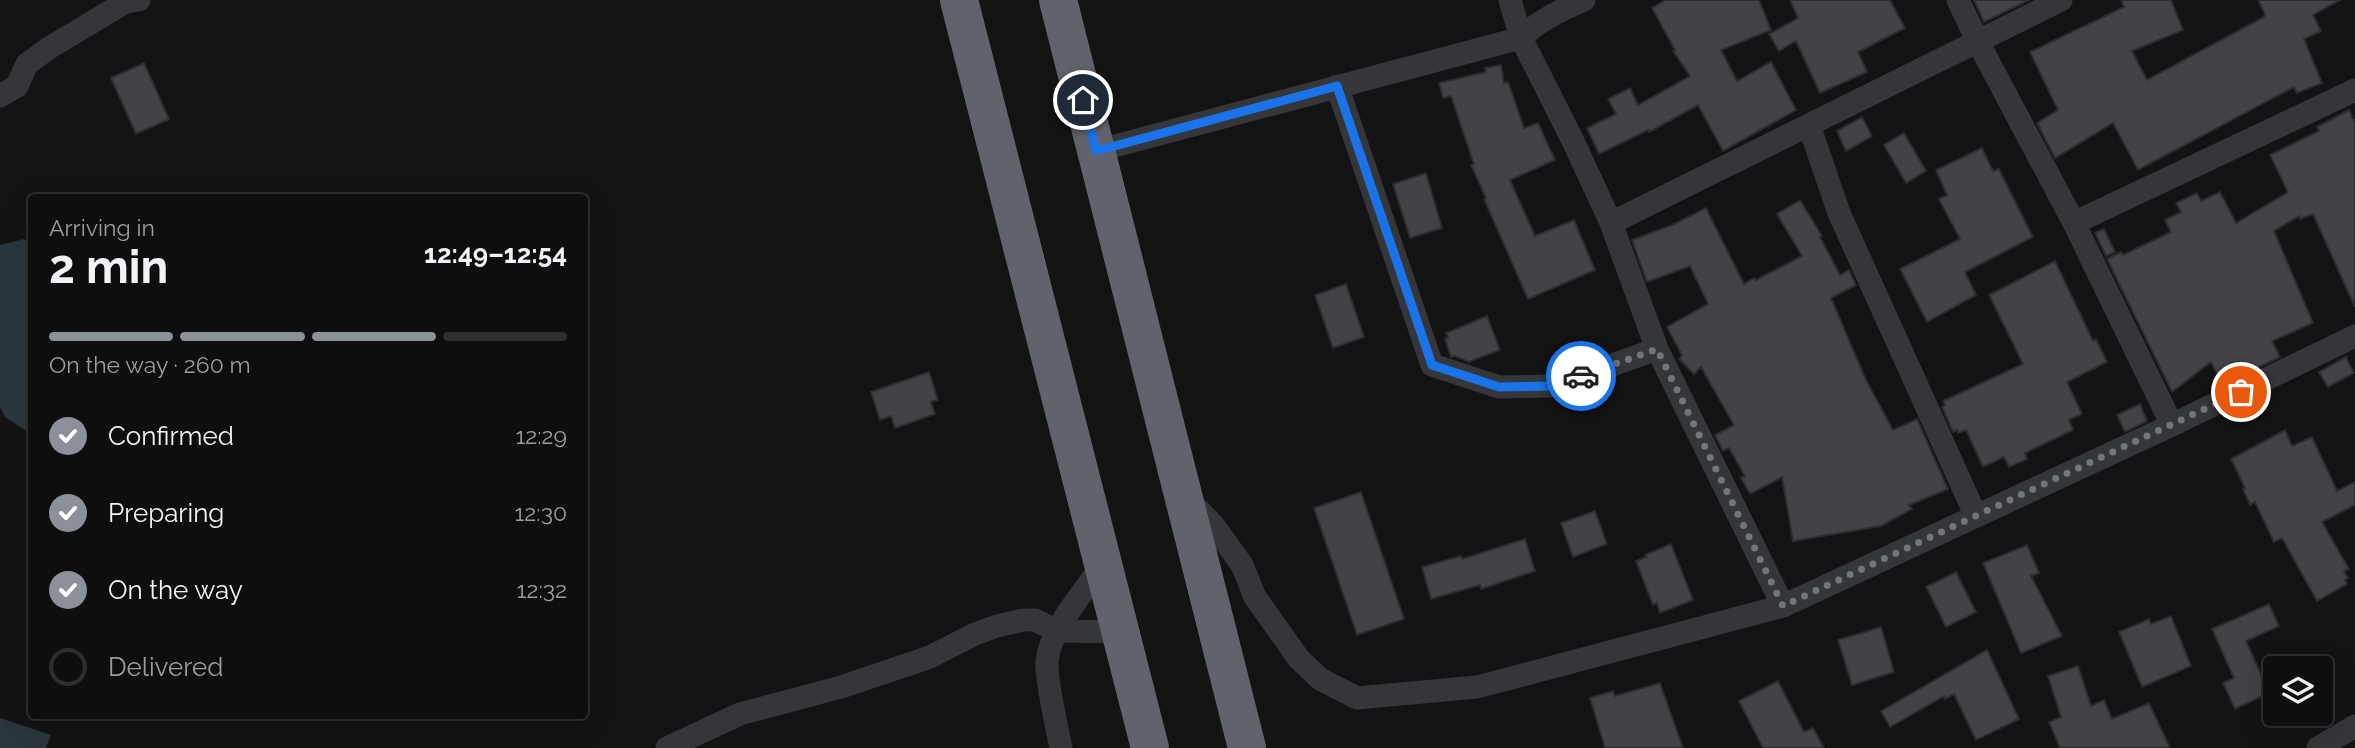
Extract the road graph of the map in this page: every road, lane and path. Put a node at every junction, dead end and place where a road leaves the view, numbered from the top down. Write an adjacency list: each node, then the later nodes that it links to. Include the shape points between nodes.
1 (139, 0): 12 (street, via 126,2 49,48 27,64 17,86)
2 (959, 0): 22 (highway)
3 (1058, 0): 14 (highway)
4 (1510, 0): 8 (street)
5 (1584, 0): 8 (street, via 1542,20)
6 (1958, 0): 9 (street)
7 (2060, 0): 9 (street)
8 (1521, 38): 10 (street); 15 (street)
9 (1978, 42): 13 (street); 16 (street)
10 (1337, 86): 14 (street); 18 (street, via 1432,365 1499,387 1553,386)
11 (2355, 90): 16 (street)
12 (0, 96)
13 (1809, 125): 15 (street); 21 (street, via 1839,213)
14 (1096, 151): 20 (highway)
15 (1611, 223): 18 (street)
16 (2074, 223): 19 (street)
17 (2355, 337): 19 (street)
18 (1657, 349): 23 (street)
19 (2172, 425): 21 (street)
20 (1182, 493): 23 (street, via 1242,565 1255,597 1299,659 1320,679 1357,698 1477,687); 30 (highway)
21 (1976, 516): 23 (street)
22 (1103, 564): 24 (street); 25 (highway)
23 (1783, 606)
24 (1057, 631): 25 (street); 27 (street, via 1035,620 997,626 930,657 740,714); 28 (street, via 1047,664)
25 (1120, 632): 29 (highway)
26 (2355, 726): 31 (street)
27 (667, 748)
28 (1061, 748)
29 (1150, 748)
30 (1247, 748)
31 (2318, 748)

